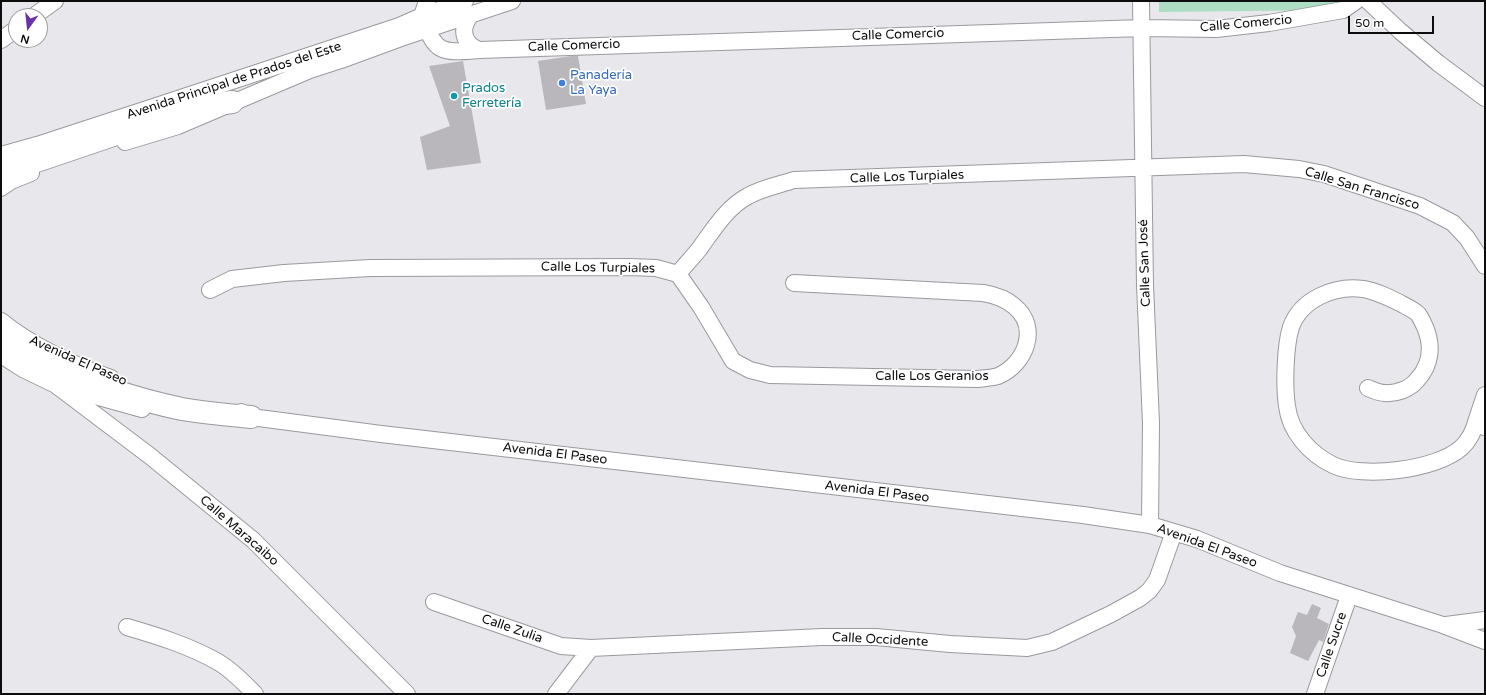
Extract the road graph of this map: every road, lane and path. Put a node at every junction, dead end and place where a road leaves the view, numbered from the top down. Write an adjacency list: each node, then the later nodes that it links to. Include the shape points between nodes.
1 (55, 1): 6 (street)
2 (512, 1): 7 (street, Avenida Principal de Prados del Este)
3 (1141, 1): 9 (street, Calle San José)
4 (1356, 1): 9 (street, Calle Comercio, via 1343,10 1269,24 1216,29)
5 (1368, 1): 11 (street, via 1438,63)
6 (45, 8)
7 (467, 8): 8 (street, Avenida Principal de Prados del Este); 10 (street, via 464,36 472,47)
8 (426, 15): 10 (street, Calle Comercio, via 434,44 443,50); 12 (street, Avenida Principal de Prados del Este, via 341,60); 13 (street, Avenida Principal de Prados del Este, via 400,26)
9 (1142, 28): 10 (street, Calle Comercio); 14 (street, Calle San José)
10 (479, 50)
11 (1485, 98)
12 (232, 102): 15 (highway, via 196,107); 16 (street, Avenida Principal de Prados del Este, via 178,126 49,166 11,181)
13 (1, 155)
14 (1143, 167): 17 (street, Calle San Francisco, via 1244,164 1324,174 1438,214 1453,223 1467,238); 18 (street, Calle Los Turpiales, via 794,180 747,196 734,206); 29 (street, Calle San José, via 1151,423)
15 (1, 173)
16 (1, 188)
17 (1485, 266)
18 (678, 274): 19 (street, Calle Los Geranios, via 734,361 750,370 770,375 977,379 997,376 1011,368 1022,357 1027,343 1028,330 1024,317 1015,306 1000,297 983,293); 20 (street, Calle Los Turpiales, via 656,268 630,266 370,268 232,279)
19 (794, 283)
20 (210, 290)
21 (1, 321): 27 (street, Avenida El Paseo, via 24,337 102,375 182,400 230,408)
22 (1, 339): 27 (highway, via 40,360 100,385 204,413)
23 (1, 355): 24 (street, Avenida El Paseo)
24 (56, 385): 27 (street, Avenida El Paseo, via 163,414 197,419 230,420); 39 (street, Calle Maracaibo, via 150,456 253,540)
25 (1368, 388): 28 (street, via 1384,394 1391,393 1408,388 1417,381 1430,354 1430,337 1422,320 1417,314 1389,297 1362,289 1339,289 1312,301 1304,307 1291,328 1286,358 1285,392 1288,415 1296,433 1317,454 1333,465 1353,471 1390,471 1432,462 1460,448)
26 (1485, 395): 28 (street)
27 (251, 417): 29 (street, Avenida El Paseo)
28 (1481, 424)
29 (1150, 525): 30 (street, Avenida El Paseo)
30 (1174, 532): 31 (street, Avenida El Paseo, via 1280,574); 37 (street, Calle Occidente, via 1157,580 1149,591 1111,614 1052,642 1027,648 876,637 822,637)
31 (1349, 596): 34 (street, Avenida El Paseo); 41 (street, Calle Sucre)
32 (434, 602): 37 (street, Calle Zulia, via 561,646)
33 (1485, 620): 34 (street)
34 (1443, 625): 36 (street, Avenida El Paseo)
35 (127, 627): 38 (street, via 162,637 218,662 241,679)
36 (1485, 641)
37 (591, 648): 40 (street)
38 (255, 694)
39 (407, 694)
40 (556, 694)
41 (1315, 694)

